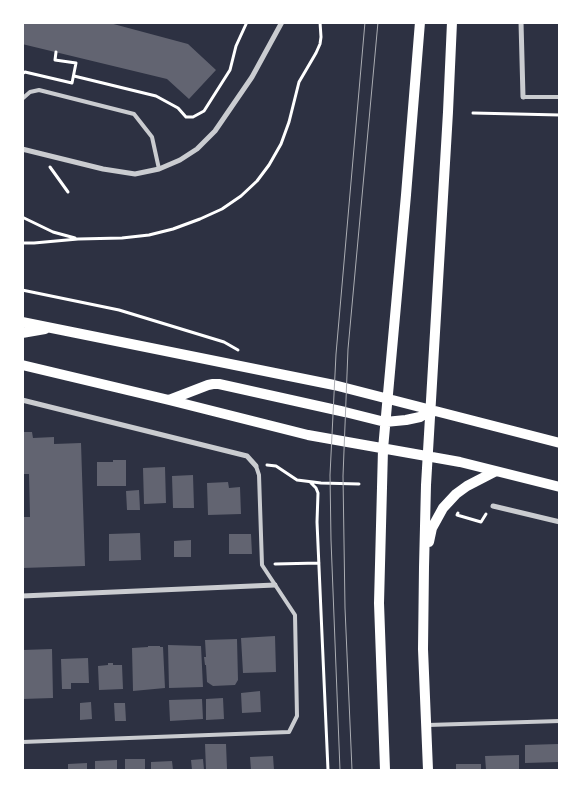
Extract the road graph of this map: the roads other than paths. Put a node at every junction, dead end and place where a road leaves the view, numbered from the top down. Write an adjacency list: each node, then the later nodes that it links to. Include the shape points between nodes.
1 (282, 22): 9 (street, via 252,77 215,131 196,150)
2 (420, 22): 14 (main road)
3 (452, 22): 17 (main road)
4 (521, 22): 5 (street)
5 (523, 96): 6 (lane)
6 (560, 96)
7 (22, 99): 9 (lane, via 39,90 134,114 152,137)
8 (22, 149): 9 (street, via 120,172 135,174)
9 (159, 169)
10 (22, 322): 11 (main road)
11 (51, 328): 12 (main road); 14 (main road, via 334,385)
12 (22, 333)
13 (22, 365): 16 (main road)
14 (388, 399): 17 (main road); 18 (main road)
15 (22, 400): 22 (street, via 247,456)
16 (169, 400): 18 (main road, via 208,384 219,384); 20 (main road, via 308,435)
17 (431, 410): 18 (main road, via 420,417); 19 (main road); 21 (main road)
18 (385, 422): 20 (main road)
19 (560, 443)
20 (383, 449): 21 (main road); 33 (main road, via 379,603)
21 (428, 457): 23 (main road); 27 (main road)
22 (256, 466): 28 (lane, via 262,565)
23 (496, 471): 24 (main road); 27 (main road, via 467,486 443,508 432,528)
24 (560, 487)
25 (493, 506): 26 (street)
26 (560, 522)
27 (424, 567): 31 (main road)
28 (275, 585): 29 (street); 32 (lane, via 295,615 297,716 290,732)
29 (22, 596)
30 (560, 721): 31 (lane)
31 (426, 725): 34 (main road)
32 (22, 742)
33 (385, 770)
34 (428, 770)

